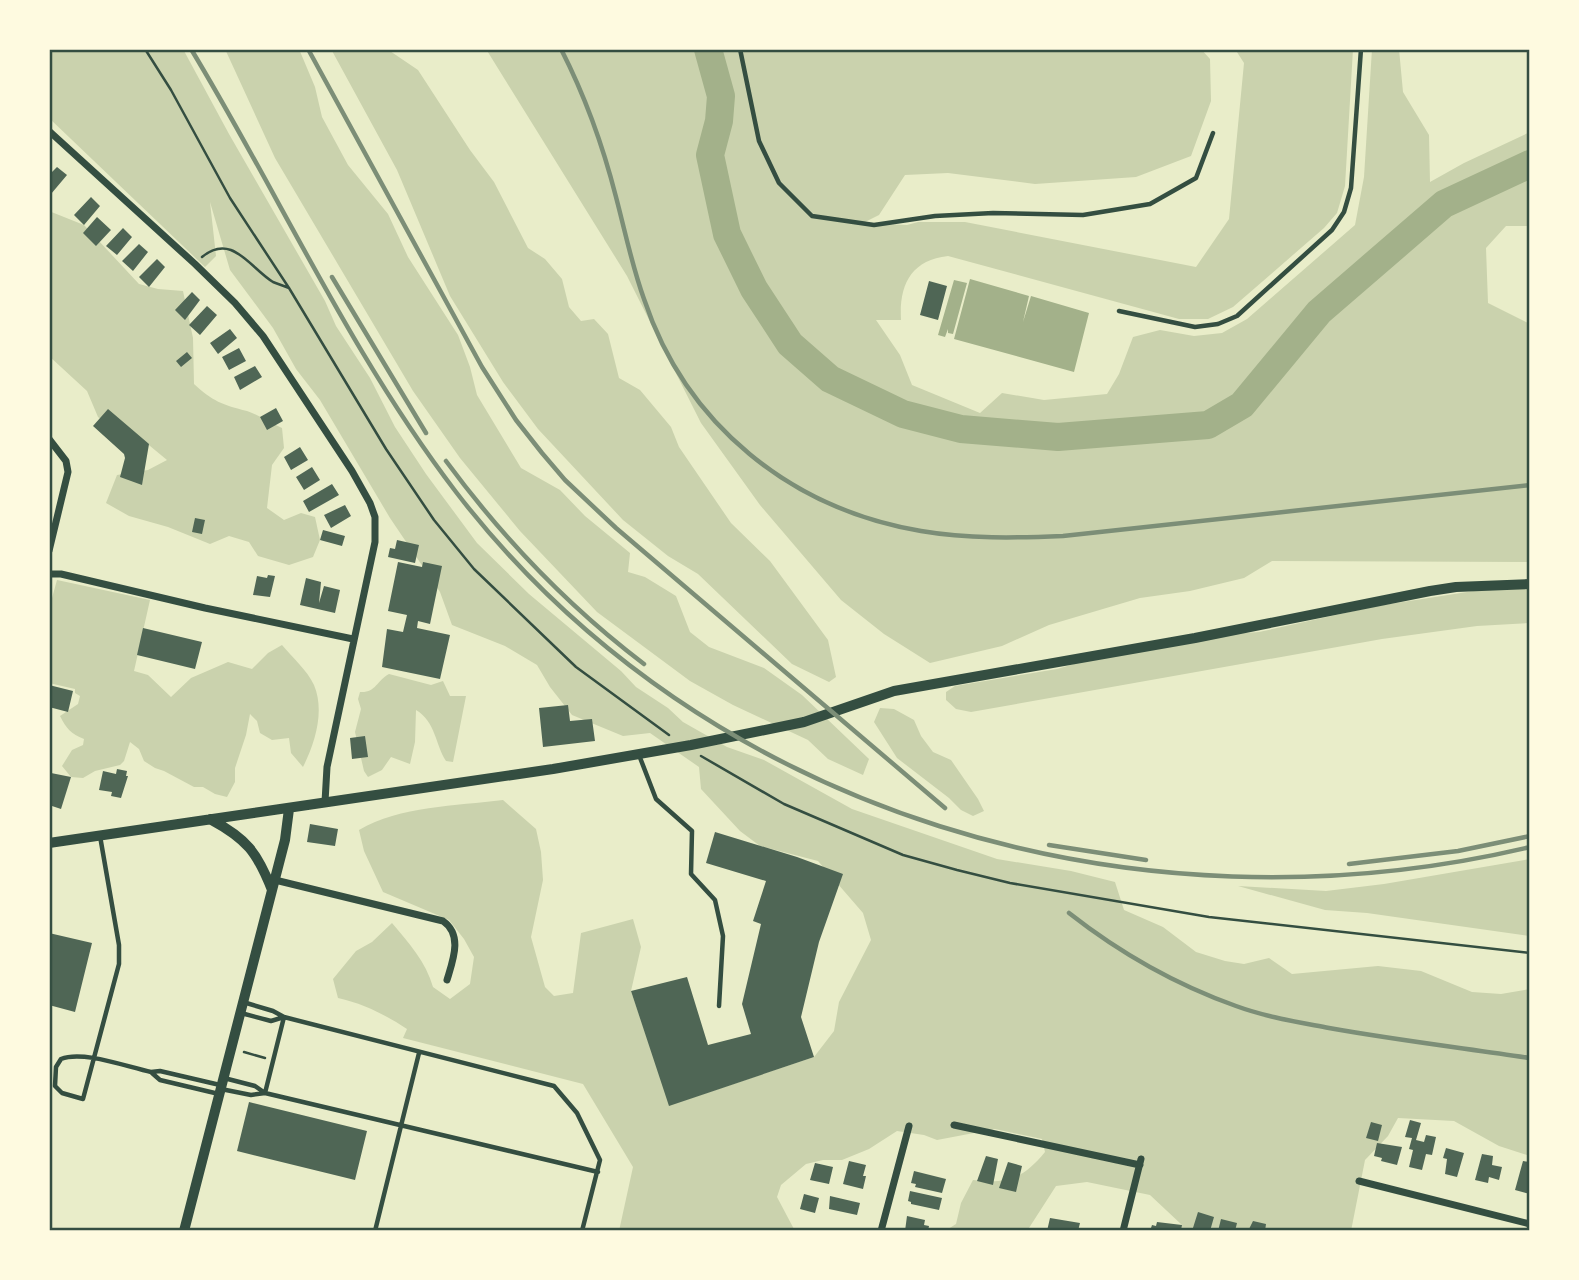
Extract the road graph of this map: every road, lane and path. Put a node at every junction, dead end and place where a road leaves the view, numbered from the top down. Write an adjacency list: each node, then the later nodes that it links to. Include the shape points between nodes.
1 (145, 49): 7 (path, via 230,198)
2 (740, 49): 5 (lane, via 759,141 779,183 813,216 874,225 993,213 1083,215 1150,204 1196,178)
3 (1361, 49): 8 (lane, via 1351,188 1344,212 1332,230 1237,316 1218,324 1195,327)
4 (49, 131): 6 (street)
5 (1213, 133)
6 (195, 264): 7 (path, via 209,251 233,250 273,282); 13 (street, via 263,336 370,503 375,542)
7 (289, 288): 14 (path, via 386,449 474,569 576,667)
8 (1119, 311)
9 (49, 439): 10 (street, via 66,461 68,472)
10 (49, 551)
11 (49, 574): 13 (street)
12 (1530, 584): 15 (street, via 1430,591 894,691 769,731)
13 (353, 639): 17 (street, via 327,767)
14 (658, 727)
15 (639, 754): 17 (street); 25 (lane, via 656,799 692,831 691,874 715,901 723,936)
16 (709, 762): 23 (path, via 784,804 903,855 1010,883 1209,917)
17 (325, 802): 18 (street)
18 (289, 808): 19 (street); 22 (street)
19 (210, 819): 20 (street); 22 (street, via 246,842)
20 (100, 836): 21 (street); 30 (lane, via 119,964)
21 (49, 843)
22 (274, 885): 24 (street, via 443,921 455,937); 26 (street)
23 (1530, 953)
24 (447, 980)
25 (719, 1006)
26 (242, 1007): 27 (lane); 27 (lane, via 271,1021); 33 (street)
27 (284, 1017): 29 (lane); 31 (lane)
28 (238, 1051): 31 (path)
29 (419, 1053): 35 (lane); 38 (lane, via 554,1086 577,1113 600,1160)
30 (93, 1059): 30 (lane, via 83,1099 55,1086 61,1059 69,1055); 32 (lane)
31 (273, 1060): 34 (lane)
32 (151, 1072): 33 (lane, via 160,1070); 33 (lane, via 160,1080)
33 (221, 1086): 34 (lane, via 251,1096); 34 (lane, via 255,1086); 41 (street)
34 (265, 1093): 35 (lane)
35 (400, 1125): 38 (lane); 42 (lane)
36 (954, 1125): 45 (street, via 1141,1162)
37 (909, 1126): 44 (street)
38 (598, 1172): 43 (lane)
39 (1359, 1181): 40 (street)
40 (1530, 1224)
41 (184, 1231)
42 (375, 1231)
43 (582, 1231)
44 (881, 1231)
45 (1123, 1231)

